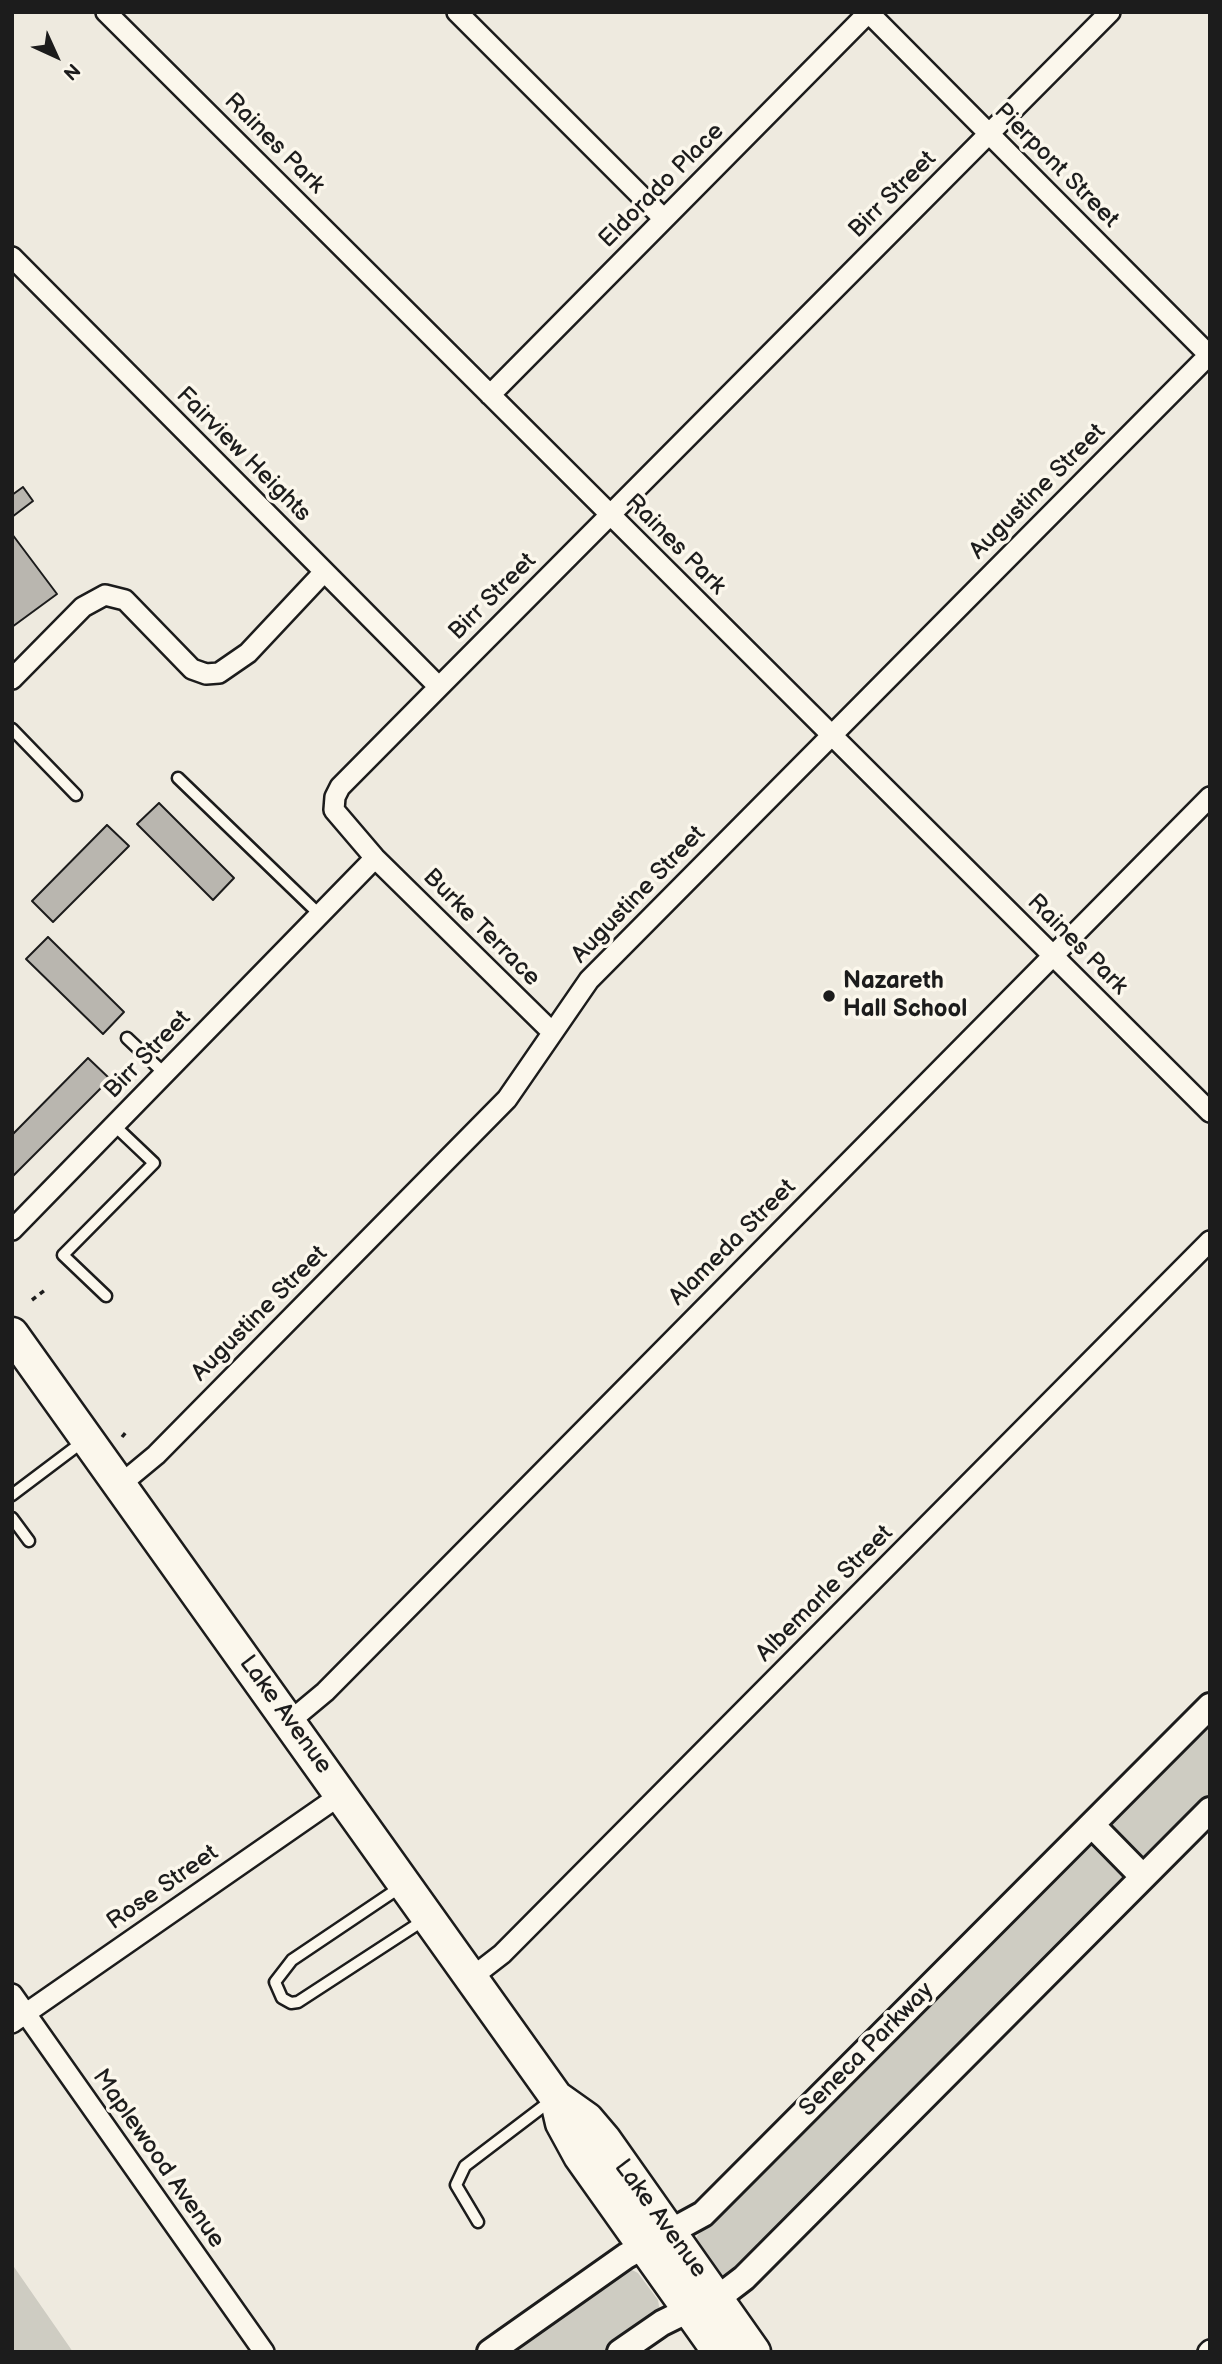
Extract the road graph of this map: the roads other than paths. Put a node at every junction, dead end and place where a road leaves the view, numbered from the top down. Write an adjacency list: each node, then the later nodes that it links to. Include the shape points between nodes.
1 (106, 12): 9 (street, Raines Park)
2 (457, 12): 6 (street)
3 (868, 12): 5 (street, Pierpont Street); 6 (street, Eldorado Place)
4 (1110, 12): 5 (street, Birr Street)
5 (989, 133): 8 (street, Pierpont Street); 10 (street, Birr Street)
6 (664, 219): 9 (street, Eldorado Place)
7 (12, 257): 11 (street, Fairview Heights)
8 (1209, 354): 15 (street, Augustine Street)
9 (490, 395): 10 (street, Raines Park)
10 (611, 515): 13 (street, Birr Street); 15 (street, Raines Park)
11 (324, 572): 12 (street, via 248,653 219,673 192,669 125,600 105,595 83,607); 13 (street, Fairview Heights)
12 (12, 679)
13 (439, 687): 19 (street, Birr Street, via 335,797 334,810)
14 (12, 729): 17 (lane)
15 (832, 735): 21 (street, Raines Park); 22 (street, Augustine Street, via 589,980)
16 (178, 778): 20 (lane)
17 (76, 795)
18 (1210, 797): 21 (street, Alameda Street)
19 (375, 858): 20 (street, Birr Street); 22 (street, Burke Terrace)
20 (320, 915): 24 (street, Birr Street)
21 (1052, 955): 25 (street, Raines Park); 37 (street, Alameda Street, via 326,1692)
22 (552, 1032): 32 (street, Augustine Street, via 507,1099 156,1455)
23 (127, 1038): 24 (lane)
24 (165, 1074): 26 (street, Birr Street)
25 (1210, 1112)
26 (114, 1125): 27 (street, Birr Street); 29 (lane, via 154,1163 63,1255)
27 (12, 1230)
28 (1210, 1241): 44 (street, Albemarle Street, via 502,1954)
29 (106, 1296)
30 (12, 1334): 31 (main road, Lake Avenue)
31 (88, 1438): 32 (main road, Lake Avenue); 33 (lane)
32 (121, 1484): 37 (main road, Lake Avenue)
33 (12, 1495)
34 (12, 1518): 35 (lane)
35 (29, 1541)
36 (1210, 1706): 40 (street, Seneca Parkway)
37 (289, 1721): 38 (main road, Lake Avenue)
38 (342, 1794): 42 (main road, Lake Avenue); 46 (street, Rose Street)
39 (1210, 1810): 41 (street)
40 (1092, 1825): 41 (street); 49 (street, Seneca Parkway, via 703,2214)
41 (1143, 1877): 50 (street, via 744,2278)
42 (405, 1884): 43 (main road, Lake Avenue); 43 (lane, via 292,1960 275,1982 282,1998 298,2002)
43 (429, 1918): 44 (main road, Lake Avenue)
44 (471, 1978): 47 (main road, Lake Avenue)
45 (12, 1994): 46 (street, Maplewood Avenue)
46 (19, 2018): 51 (street, Maplewood Avenue)
47 (556, 2097): 48 (lane, via 465,2166 456,2185); 49 (main road, Lake Avenue, via 573,2146)
48 (478, 2222)
49 (657, 2240): 50 (main road, Lake Avenue); 52 (street, Seneca Parkway, via 626,2256)
50 (702, 2303): 53 (street, via 655,2327); 54 (main road, Lake Avenue); 55 (main road, Lake Avenue)
51 (264, 2352)
52 (490, 2352)
53 (620, 2352)
54 (719, 2352)
55 (754, 2352)

